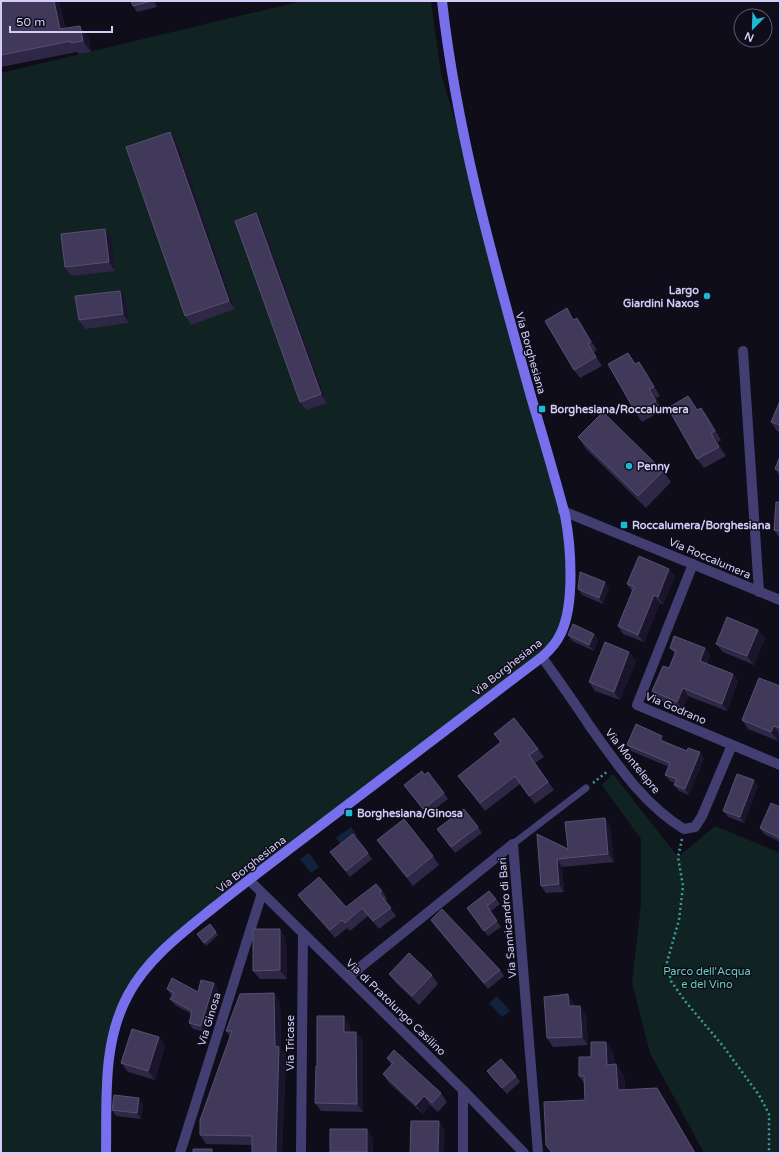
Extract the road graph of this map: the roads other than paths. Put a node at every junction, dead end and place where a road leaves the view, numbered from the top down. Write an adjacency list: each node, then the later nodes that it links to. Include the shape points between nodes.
1 (442, 1): 3 (street, Via Borghesiana, via 454,90 472,176 500,286)
2 (743, 351): 5 (street)
3 (564, 511): 4 (street, Via Roccalumera); 7 (street, Via Borghesiana, via 569,559 567,611 564,627)
4 (693, 564): 5 (street, Via Roccalumera); 8 (street, Via Godrano, via 637,705)
5 (759, 592): 6 (street, Via Roccalumera)
6 (780, 600)
7 (542, 657): 8 (street, Via Montelepre, via 609,753 644,796 672,821 684,828 695,827 702,816); 12 (street, Via Borghesiana)
8 (732, 745): 9 (street, Via Godrano)
9 (780, 765)
10 (586, 788): 11 (lane)
11 (513, 844): 15 (street, Via Sannicandro di Bari); 22 (street, Via Sannicandro di Bari)
12 (249, 880): 13 (street, Via di Pratolungo Casilino); 17 (street, Via Borghesiana, via 163,951 140,976 127,996 115,1028 109,1060)
13 (262, 893): 14 (street, Via di Pratolungo Casilino); 18 (street, Via Ginosa)
14 (303, 933): 15 (street, Via di Pratolungo Casilino); 19 (street, Via Tricase)
15 (348, 977): 16 (street, Via di Pratolungo Casilino)
16 (463, 1090): 20 (street); 21 (street, Via di Pratolungo Casilino)
17 (106, 1153)
18 (180, 1153)
19 (301, 1153)
20 (463, 1153)
21 (524, 1153)
22 (538, 1153)

